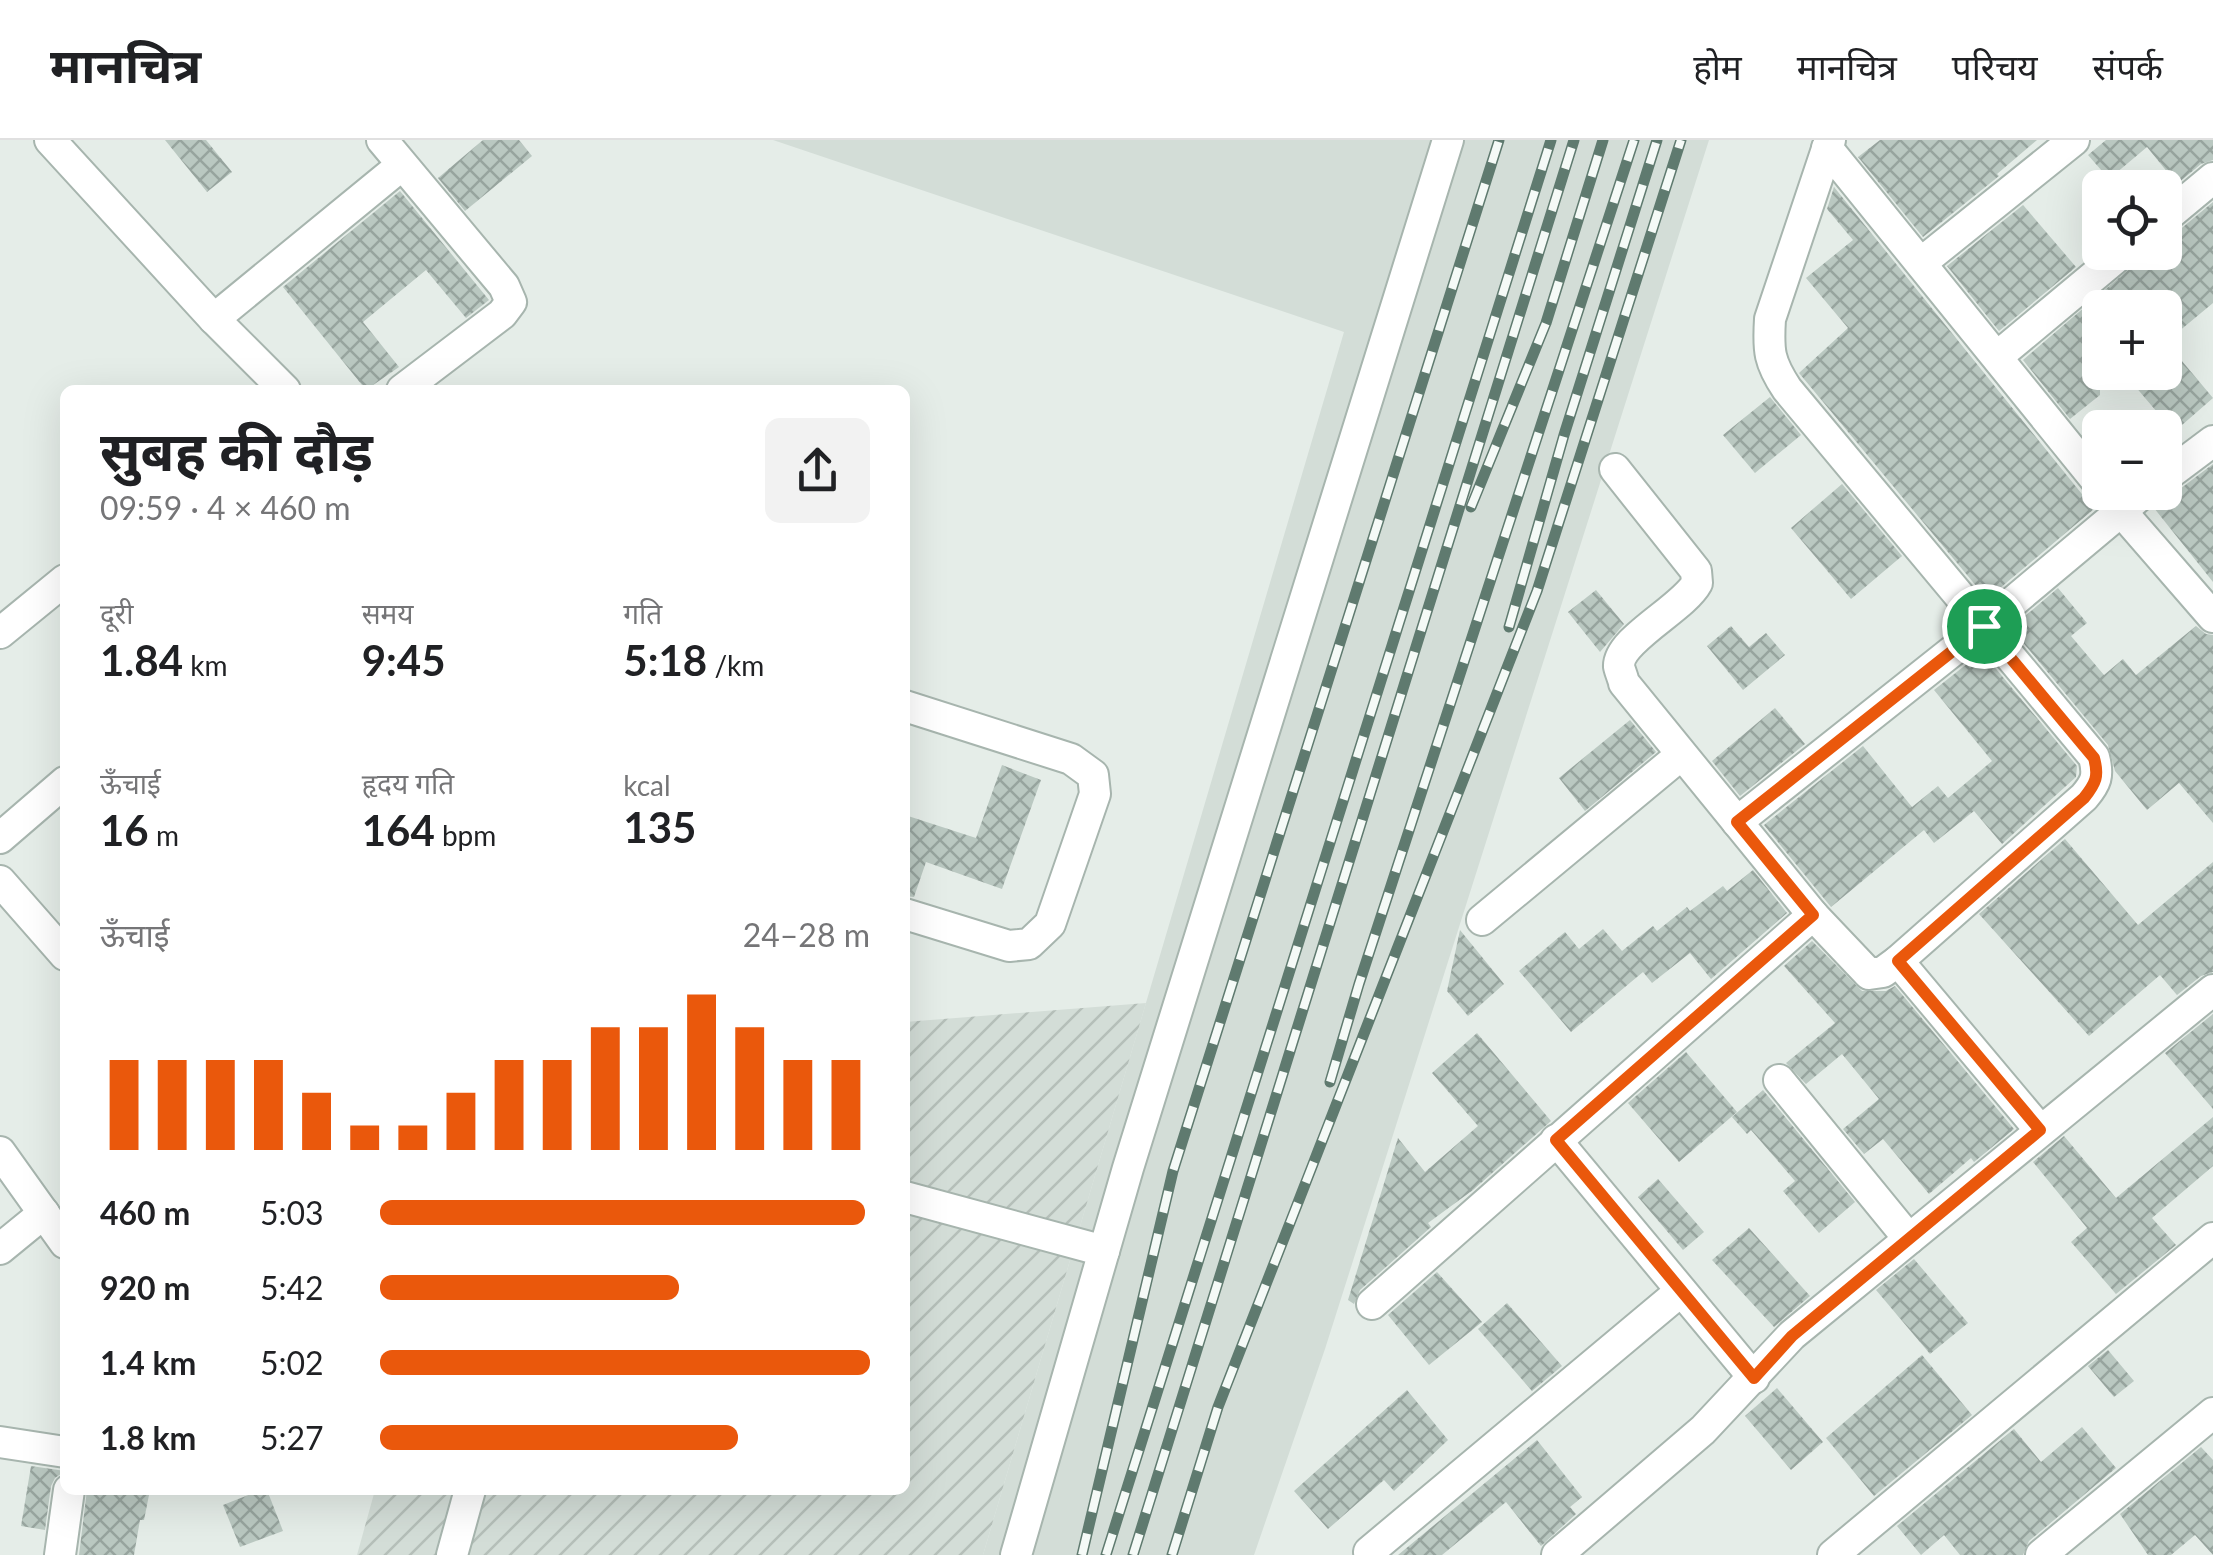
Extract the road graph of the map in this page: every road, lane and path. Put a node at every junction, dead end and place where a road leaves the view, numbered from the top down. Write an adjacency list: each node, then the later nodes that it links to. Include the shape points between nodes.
1 (50, 140): 11 (street)
2 (382, 140): 6 (street)
3 (1448, 140): 47 (street)
4 (2074, 140): 9 (street)
5 (1828, 144): 9 (street); 23 (street, via 1770,319 1772,367)
6 (402, 165): 11 (street); 14 (street, via 504,286 510,302)
7 (2213, 178): 8 (street)
8 (2182, 204)
9 (1921, 263): 12 (street)
10 (2101, 270): 12 (street)
11 (214, 319): 13 (street)
12 (1998, 356): 16 (street)
13 (280, 385)
14 (409, 385)
15 (2213, 441): 17 (street)
16 (2082, 463)
17 (2182, 464)
18 (1614, 469): 26 (street, via 1696,571 1692,592 1633,642 1618,668)
19 (2111, 510): 23 (street)
20 (2131, 510): 22 (street)
21 (60, 584): 24 (street)
22 (2213, 617)
23 (1984, 626): 28 (street); 35 (street, via 2094,758 2096,784)
24 (0, 633)
25 (910, 708): 32 (street, via 1072,759 1094,775 1095,794 1050,924 1029,944 1009,946)
26 (1682, 755): 28 (street); 33 (street)
27 (60, 786): 29 (street)
28 (1737, 822): 31 (street)
29 (0, 838)
30 (0, 881): 34 (street)
31 (1813, 915): 35 (street, via 1869,974); 39 (street)
32 (910, 916)
33 (1482, 920)
34 (60, 948)
35 (1898, 961): 38 (street)
36 (2213, 990): 38 (street)
37 (1779, 1080): 45 (street)
38 (2040, 1130): 45 (street)
39 (1556, 1140): 48 (street); 49 (street)
40 (0, 1152): 42 (street)
41 (910, 1199): 47 (street)
42 (44, 1214): 43 (street); 46 (street)
43 (60, 1235)
44 (2213, 1238): 61 (street)
45 (1908, 1239): 50 (street, via 1792,1336)
46 (0, 1249)
47 (1104, 1250): 59 (street)
48 (1681, 1291): 50 (street); 56 (street)
49 (1372, 1304)
50 (1754, 1378): 60 (street)
51 (2213, 1412): 62 (street)
52 (0, 1442): 53 (street)
53 (60, 1451)
54 (68, 1495): 57 (street)
55 (469, 1495): 58 (street)
56 (1369, 1552)
57 (60, 1555)
58 (452, 1555)
59 (1016, 1555)
60 (1557, 1555)
61 (1833, 1555)
62 (2040, 1555)

